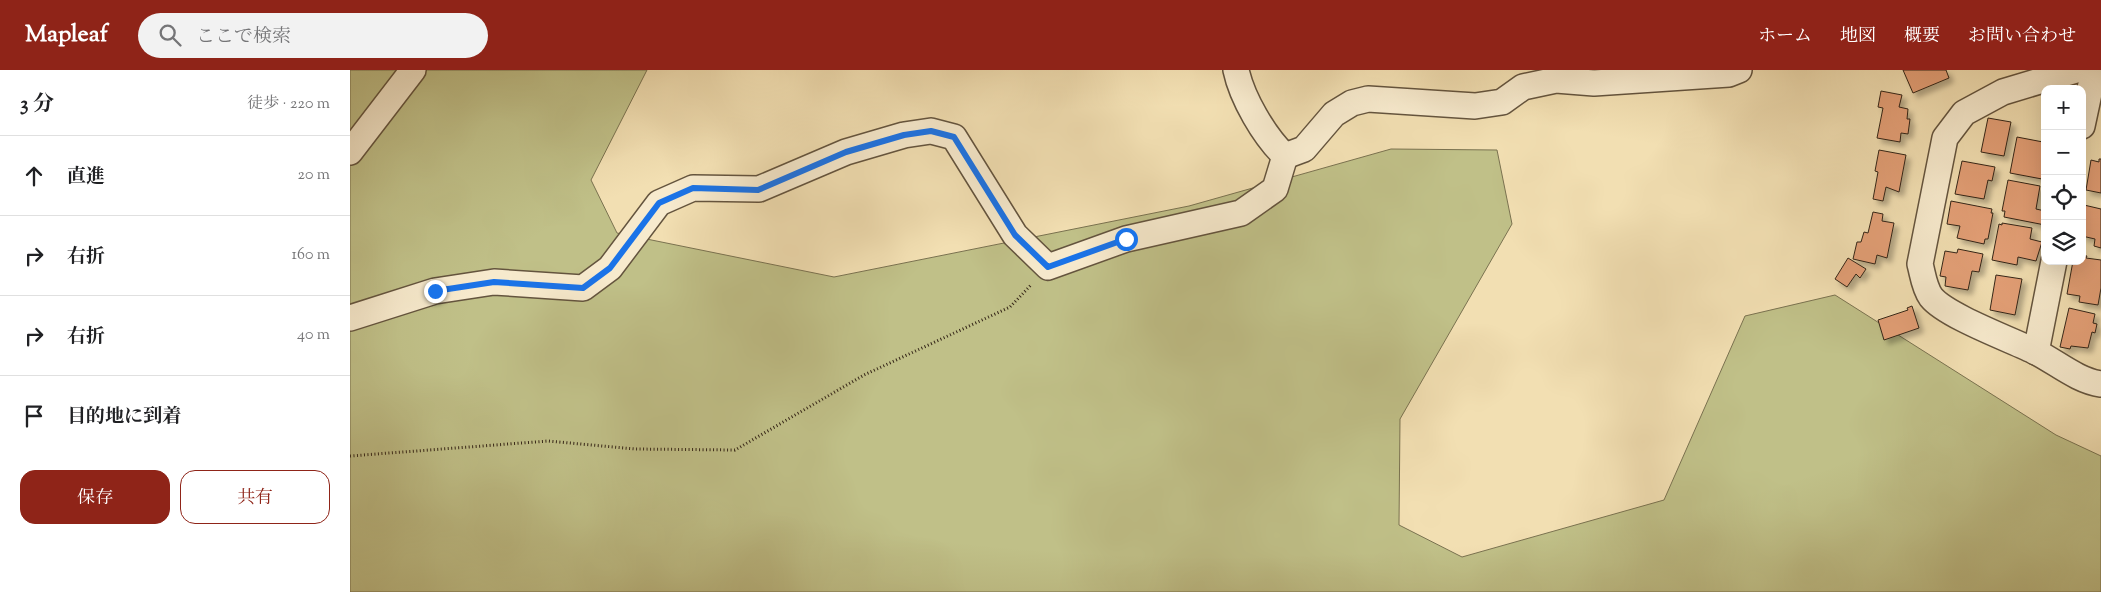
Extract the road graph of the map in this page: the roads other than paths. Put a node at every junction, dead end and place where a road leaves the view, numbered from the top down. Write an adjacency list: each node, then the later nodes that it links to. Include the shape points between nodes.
1 (413, 70): 7 (street)
2 (1236, 70): 8 (street, via 1239,85 1272,144)
3 (1739, 70): 8 (street, via 1729,74 1594,83 1556,80 1523,87 1502,102 1475,106 1368,100 1352,103 1334,114 1304,149)
4 (2076, 70): 11 (street, via 2003,92 1964,112 1945,138 1920,264 1932,297 1947,309)
5 (2094, 70): 6 (street)
6 (2086, 107)
7 (350, 152)
8 (1285, 156): 10 (street, via 1275,189 1240,213 1126,239 1048,267 1015,235 954,137 931,131 904,135 846,152 758,190 693,188 659,203 610,268 583,288 494,282 435,291)
9 (2053, 265): 11 (street)
10 (350, 318)
11 (2036, 352): 12 (street)
12 (2101, 384)

